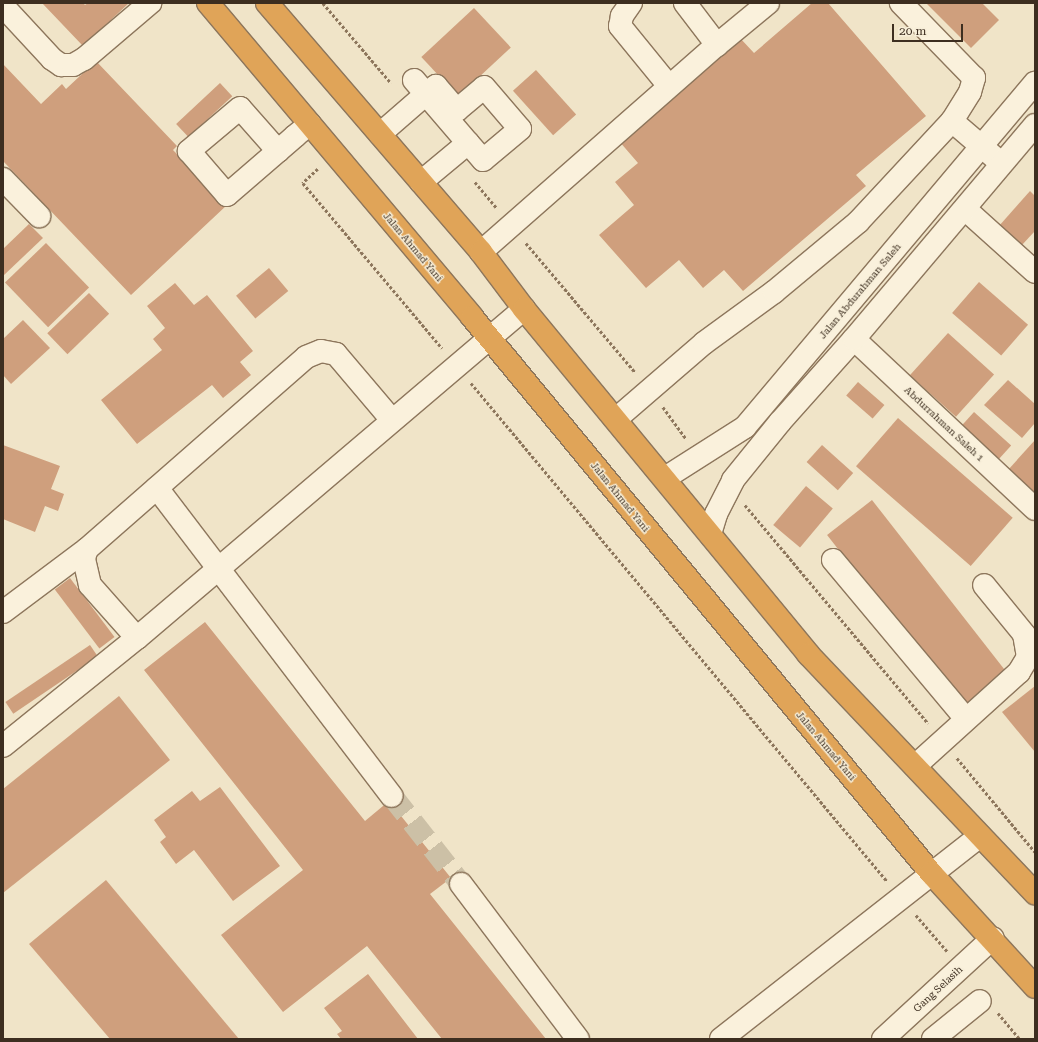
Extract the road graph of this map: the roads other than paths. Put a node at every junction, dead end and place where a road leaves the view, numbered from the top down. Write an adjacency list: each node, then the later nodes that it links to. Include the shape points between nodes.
1 (150, 3): 8 (street, via 84,60 73,65 61,65 52,59)
2 (208, 3): 14 (highway, Jalan Ahmad Yani)
3 (267, 3): 16 (highway)
4 (631, 3): 11 (street, via 622,16 620,26)
5 (685, 3): 9 (street)
6 (768, 3): 9 (street)
7 (901, 3): 13 (street, via 974,78 970,92)
8 (3, 6)
9 (717, 45): 11 (street)
10 (1035, 82): 18 (street, Jalan Abdurahman Saleh)
11 (669, 86): 25 (street)
12 (412, 87): 16 (street); 17 (street); 17 (street, via 436,86 457,110 484,87 520,129 483,160)
13 (952, 121): 18 (street); 32 (street, via 858,222)
14 (310, 124): 19 (street); 28 (highway, Jalan Ahmad Yani)
15 (1035, 125): 20 (street)
16 (380, 134): 22 (highway)
17 (468, 142): 22 (street)
18 (982, 148): 20 (street); 30 (street, Jalan Abdurahman Saleh)
19 (278, 152)
20 (1002, 164): 23 (street)
21 (3, 179): 24 (street)
22 (421, 182): 25 (highway)
23 (965, 209): 26 (street); 29 (street)
24 (38, 216)
25 (481, 252): 27 (highway)
26 (1035, 272)
27 (524, 309): 28 (street); 32 (highway)
28 (489, 338): 33 (street); 49 (highway, Jalan Ahmad Yani)
29 (854, 339): 31 (street); 36 (street, Abdurrahman Saleh 1)
30 (812, 348): 31 (street); 34 (street, Jalan Abdurahman Saleh, via 745,427)
31 (831, 364): 37 (street, via 780,422 730,487 716,514)
32 (616, 418): 34 (highway)
33 (392, 420): 35 (street, via 336,354 313,352); 40 (street)
34 (665, 478): 37 (highway)
35 (157, 488): 38 (street); 40 (street)
36 (1035, 509)
37 (710, 534): 46 (highway, via 808,654)
38 (87, 549): 42 (street); 43 (street, via 84,558 90,585)
39 (832, 560): 44 (street)
40 (219, 569): 43 (street); 47 (street)
41 (984, 585): 44 (street, via 1024,634 1028,657 1019,672)
42 (3, 612)
43 (137, 638): 45 (street)
44 (966, 720): 46 (street)
45 (3, 746)
46 (915, 766): 48 (highway)
47 (392, 796)
48 (980, 836): 49 (street); 51 (highway)
49 (931, 873): 52 (highway, Jalan Ahmad Yani); 57 (street)
50 (461, 884): 56 (street)
51 (1035, 893)
52 (993, 938): 53 (highway, Jalan Ahmad Yani); 58 (street, Gang Selasih)
53 (1035, 987)
54 (987, 1005): 55 (street)
55 (935, 1038)
56 (578, 1039)
57 (721, 1039)
58 (883, 1039)

